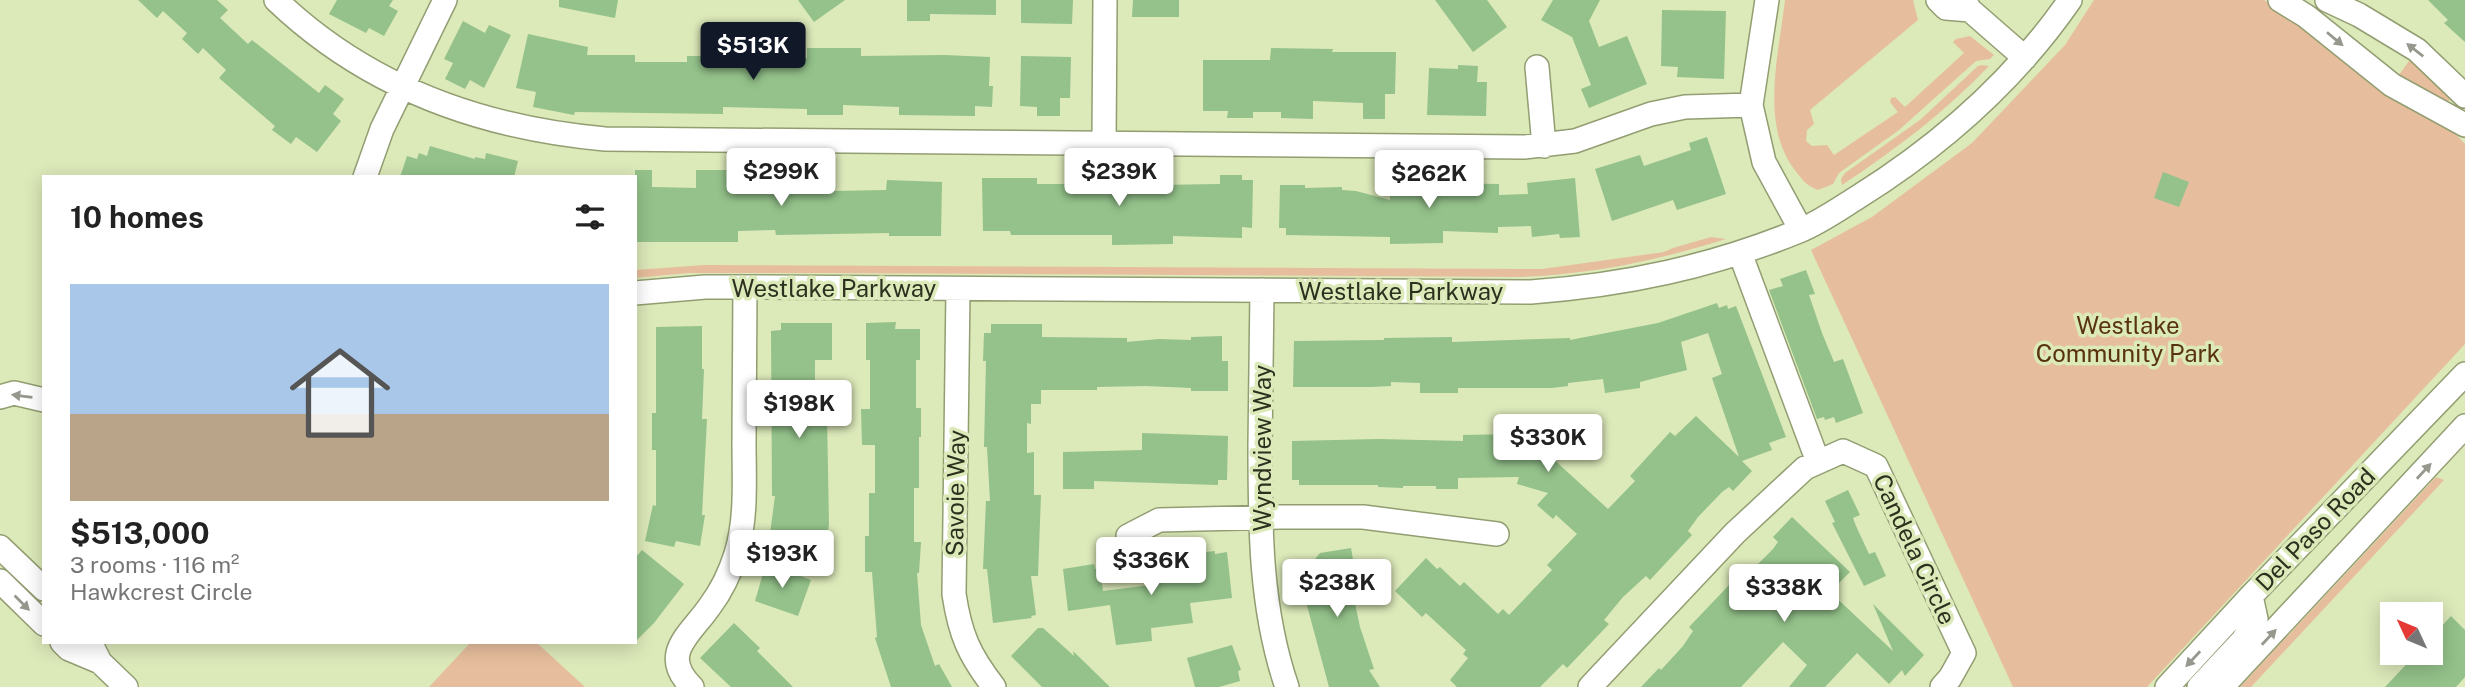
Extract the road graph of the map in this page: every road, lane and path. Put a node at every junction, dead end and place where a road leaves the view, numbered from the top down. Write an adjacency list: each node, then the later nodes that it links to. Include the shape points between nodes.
1 (276, 0): 12 (street, via 320,37)
2 (444, 0): 12 (street)
3 (1105, 0): 16 (street)
4 (1767, 0): 14 (street)
5 (1937, 0): 9 (street, via 1946,8)
6 (2070, 0): 10 (street, Westlake Parkway)
7 (2280, 0): 15 (street, one-way to 15, via 2392,85)
8 (2326, 0): 13 (street, one-way to 8, via 2417,50)
9 (1967, 5): 10 (street)
10 (2025, 58): 19 (street, Westlake Parkway, via 1990,96 1898,172)
11 (1537, 67): 17 (street)
12 (402, 87): 16 (street, via 515,127 593,138); 18 (street)
13 (2465, 96)
14 (1751, 104): 17 (street, via 1685,107); 19 (street, via 1765,162)
15 (2465, 125)
16 (1104, 144): 17 (street)
17 (1544, 146)
18 (366, 175)
19 (1801, 230): 20 (street, Westlake Parkway)
20 (1740, 253): 23 (street, Westlake Parkway, via 1649,278 1590,288 1531,292); 29 (street)
21 (745, 287): 22 (street, Westlake Parkway); 24 (street, Westlake Parkway); 41 (street, via 743,524 733,566 722,588 677,654 678,667)
22 (958, 289): 23 (street, Westlake Parkway); 42 (street, Savoie Way, via 954,594 958,624 968,648)
23 (1262, 290): 30 (street, Wyndview Way)
24 (637, 293)
25 (2465, 373): 36 (street, Del Paso Road)
26 (0, 397): 27 (street, one-way to 26, via 14,393)
27 (42, 400)
28 (2465, 426): 48 (street, Del Paso Road, one-way to 28)
29 (1818, 462): 44 (street, Candela Circle, via 1805,468 1735,533); 45 (street, Candela Circle, via 1843,451 1876,466 1964,653)
30 (1260, 518): 31 (street, via 1363,517); 32 (street, via 1159,520); 43 (street, Wyndview Way, via 1264,586)
31 (1496, 534)
32 (1128, 536)
33 (0, 547): 35 (street)
34 (0, 581): 37 (street, one-way to 37)
35 (42, 587)
36 (2251, 596): 46 (street, Del Paso Road, one-way to 46); 47 (street, via 2256,618)
37 (42, 622)
38 (64, 644): 39 (street, via 69,649)
39 (97, 649): 40 (street)
40 (126, 687)
41 (692, 687)
42 (994, 687)
43 (1287, 687)
44 (1590, 687)
45 (1942, 687)
46 (2167, 687)
47 (2199, 687)
48 (2222, 687)

